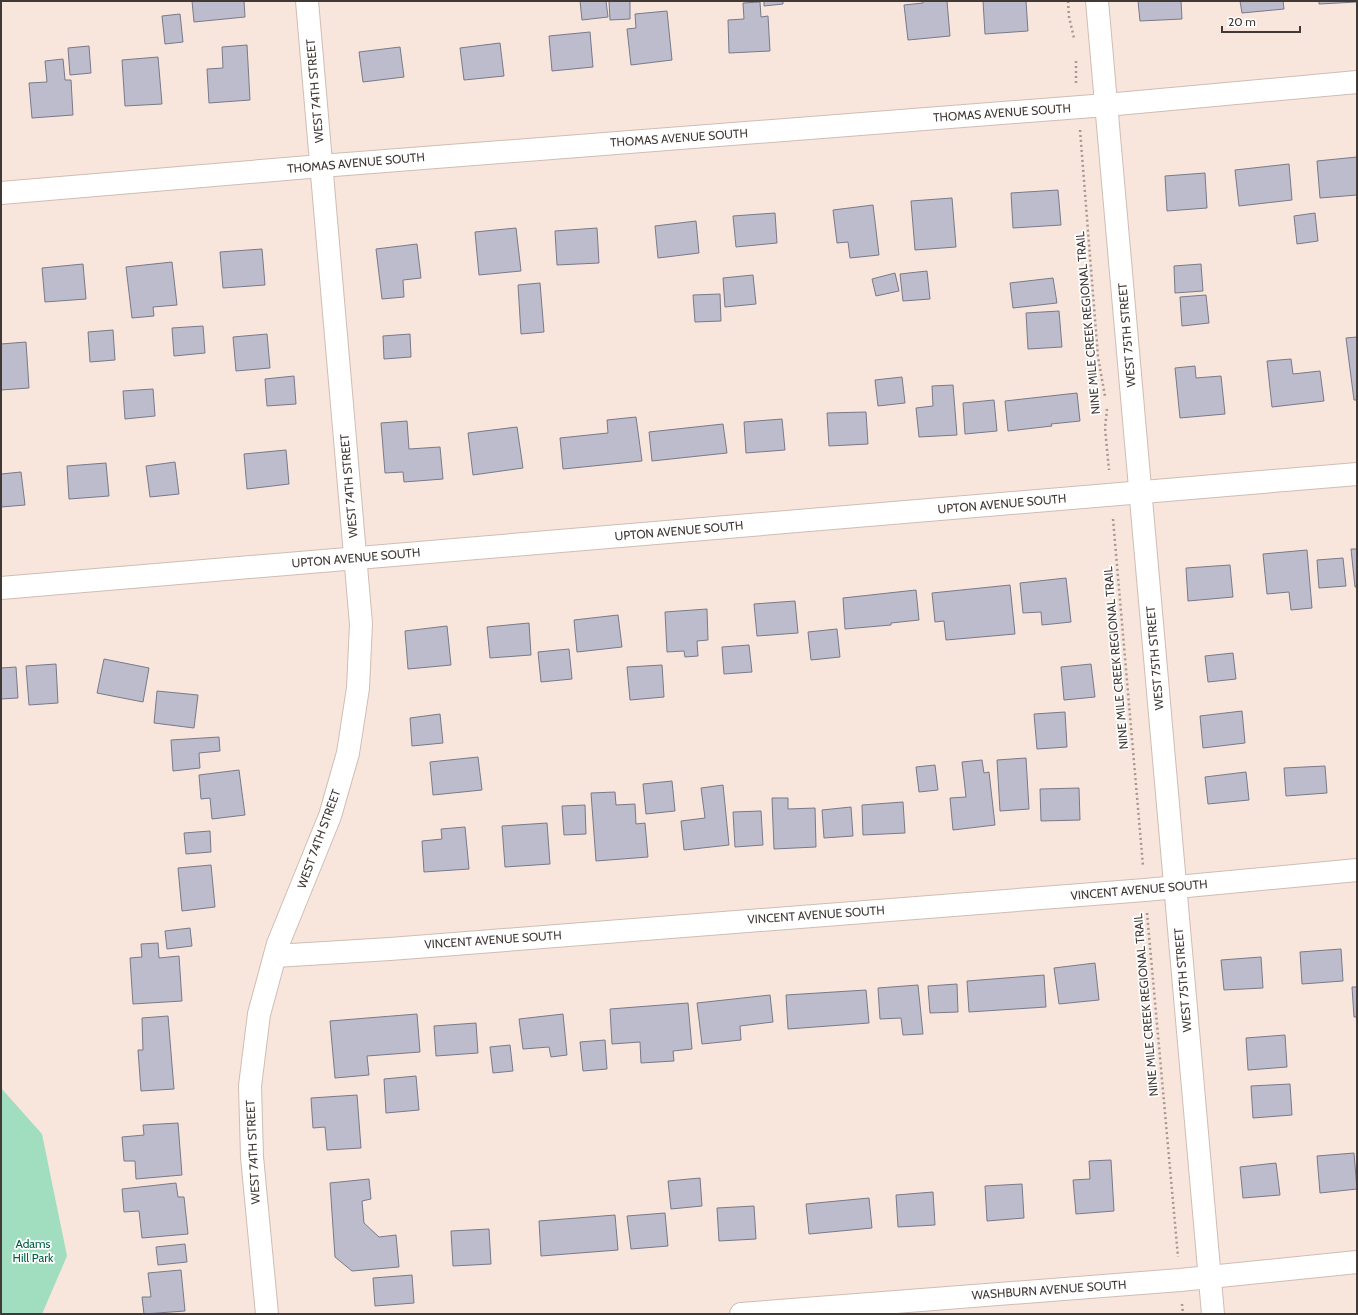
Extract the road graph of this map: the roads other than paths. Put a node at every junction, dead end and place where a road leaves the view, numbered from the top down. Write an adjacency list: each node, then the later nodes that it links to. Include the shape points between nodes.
1 (307, 1): 5 (street, WEST 74TH STREET)
2 (1098, 1): 4 (street, WEST 75TH STREET)
3 (1357, 82): 4 (street, THOMAS AVENUE SOUTH)
4 (1106, 105): 5 (street, THOMAS AVENUE SOUTH); 8 (street, WEST 75TH STREET)
5 (321, 166): 6 (street, THOMAS AVENUE SOUTH); 9 (street, WEST 74TH STREET)
6 (1, 193)
7 (1357, 474): 8 (street, UPTON AVENUE SOUTH)
8 (1140, 492): 9 (street, UPTON AVENUE SOUTH); 12 (street, WEST 75TH STREET)
9 (355, 558): 10 (street, UPTON AVENUE SOUTH); 13 (street, WEST 74TH STREET, via 361,624 358,688 348,753 330,816)
10 (1, 588)
11 (1357, 870): 12 (street, VINCENT AVENUE SOUTH)
12 (1175, 887): 13 (street, VINCENT AVENUE SOUTH); 15 (street, WEST 75TH STREET)
13 (274, 956): 16 (street, WEST 74TH STREET, via 259,1014 250,1086 252,1157)
14 (1357, 1262): 15 (street, WASHBURN AVENUE SOUTH)
15 (1210, 1276): 17 (street, WASHBURN AVENUE SOUTH); 18 (street, WEST 75TH STREET)
16 (267, 1314)
17 (741, 1314)
18 (1213, 1314)

